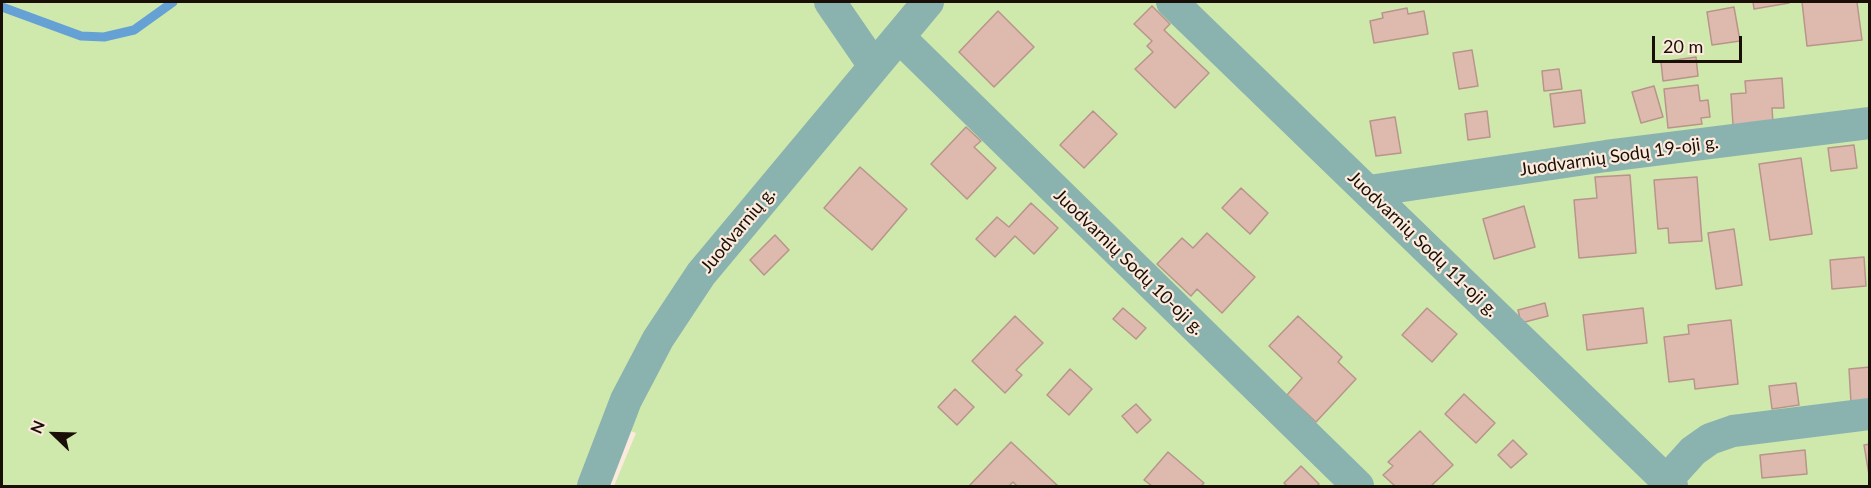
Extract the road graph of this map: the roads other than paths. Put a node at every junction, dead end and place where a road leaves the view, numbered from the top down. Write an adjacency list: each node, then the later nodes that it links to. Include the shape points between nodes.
1 (830, 2): 5 (street)
2 (928, 2): 4 (street, Juodvarnių g.)
3 (1172, 2): 7 (street, Juodvarnių Sodų 11-oji g.)
4 (899, 37): 5 (street, Juodvarnių g.); 11 (street, Juodvarnių Sodų 10-oji g.)
5 (874, 66): 10 (street, Juodvarnių g., via 701,274 658,339 626,400)
6 (1869, 123): 7 (street, Juodvarnių Sodų 19-oji g.)
7 (1369, 191): 9 (street, Juodvarnių Sodų 11-oji g.)
8 (1869, 414): 9 (street, via 1733,430 1693,451)
9 (1669, 484)
10 (593, 486)
11 (1358, 486)

